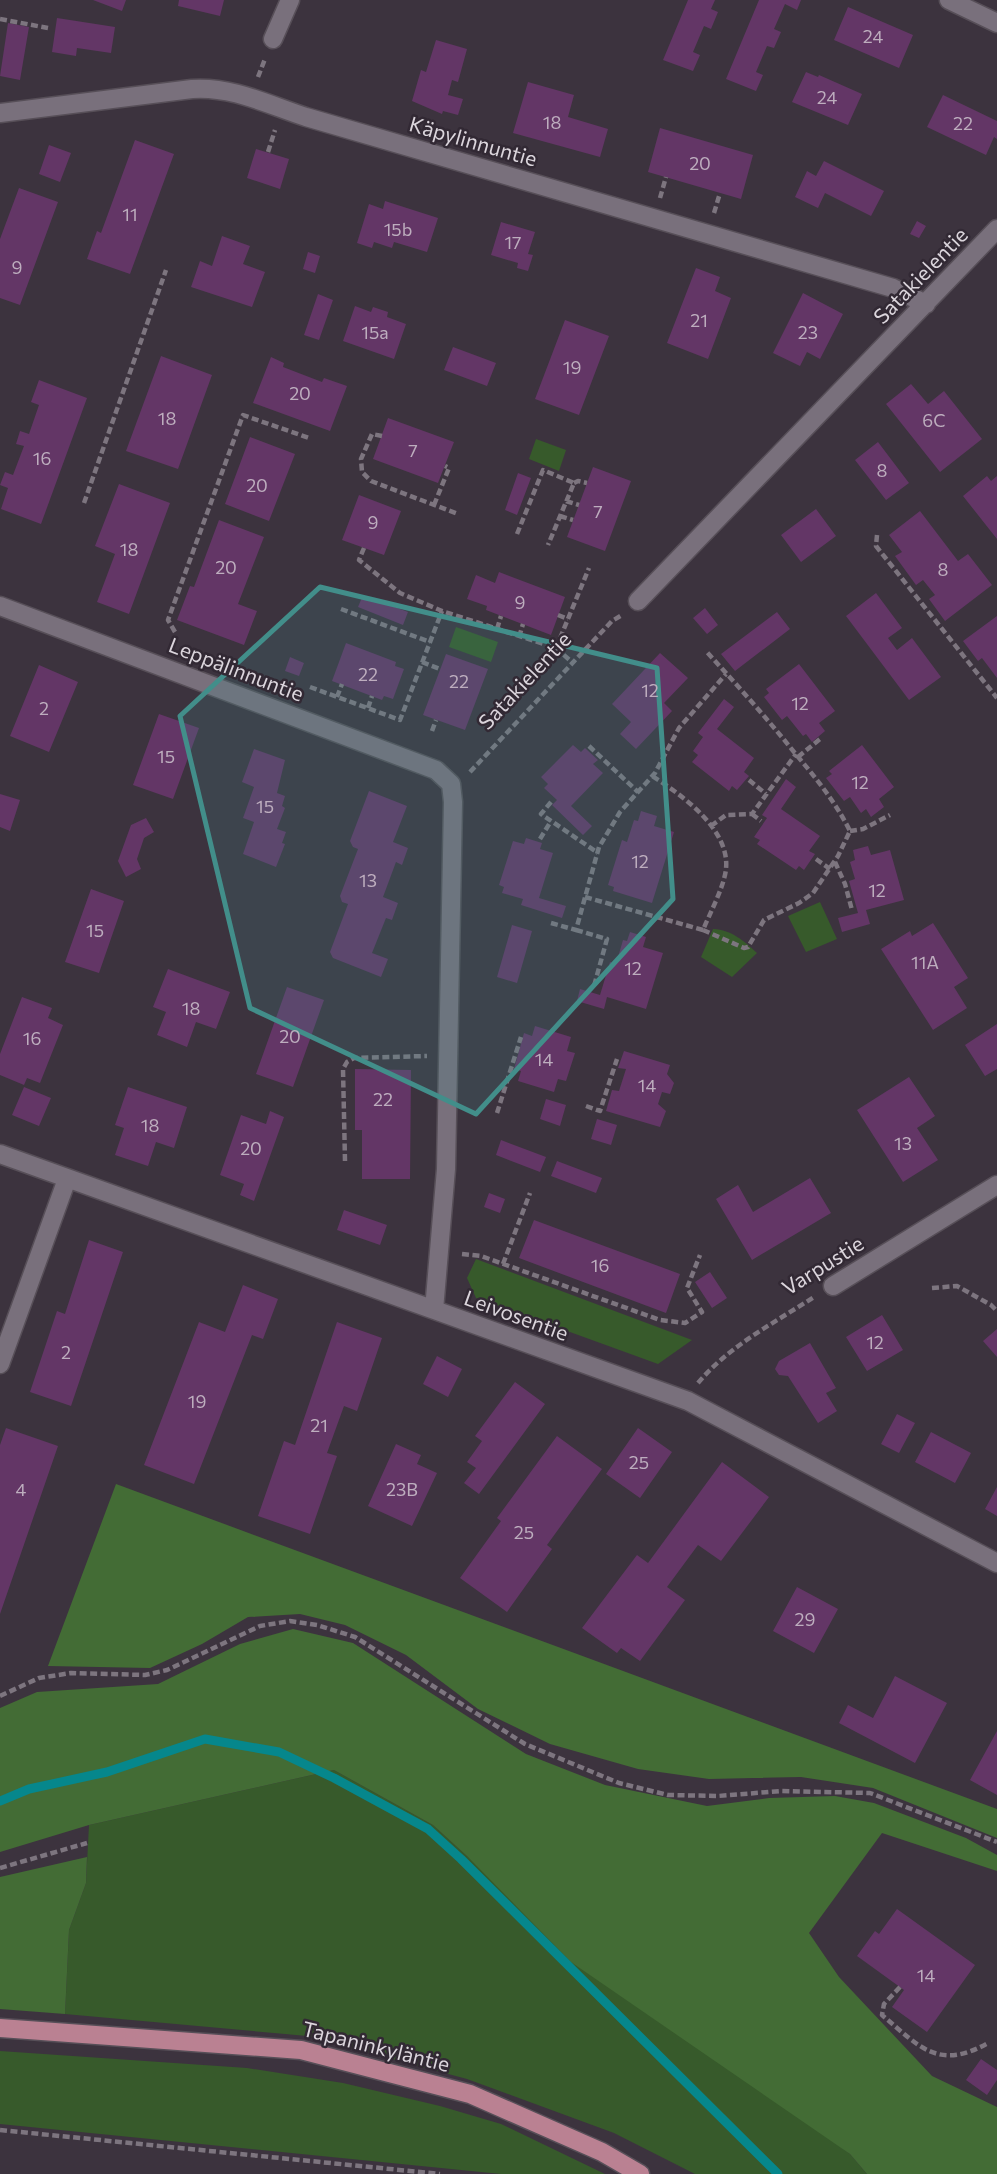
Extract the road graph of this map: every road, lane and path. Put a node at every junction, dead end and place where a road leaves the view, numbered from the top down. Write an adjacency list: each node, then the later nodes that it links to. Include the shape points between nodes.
1 (290, 0): 7 (street)
2 (949, 0): 3 (street)
3 (978, 6): 5 (street)
4 (0, 19): 6 (path)
5 (997, 23)
6 (48, 28)
7 (273, 39): 8 (path, via 258,78)
8 (230, 91): 9 (street, Käpylinnuntie, via 192,89); 16 (street, Käpylinnuntie, via 883,285)
9 (0, 113)
10 (666, 177): 12 (path)
11 (720, 193): 13 (path)
12 (659, 202)
13 (713, 217)
14 (997, 229): 16 (street, Satakielentie)
15 (166, 270): 23 (path)
16 (926, 303): 34 (street, Satakielentie)
17 (382, 436): 24 (path, via 372,434 361,458 362,472 370,481)
18 (309, 438): 43 (path, via 243,415 168,621)
19 (445, 466): 24 (path, via 449,468)
20 (574, 483): 21 (path); 22 (path); 29 (path, via 543,470)
21 (587, 483)
22 (566, 501): 25 (path); 27 (path)
23 (84, 503)
24 (434, 505): 26 (path)
25 (579, 505)
26 (458, 514)
27 (560, 516): 28 (path); 31 (path)
28 (573, 520)
29 (517, 534)
30 (877, 535): 56 (path, via 876,546)
31 (548, 545)
32 (364, 548): 37 (path, via 359,560 401,593)
33 (589, 568): 40 (path)
34 (638, 601): 49 (path, Satakielentie)
35 (0, 606): 65 (street, Leppälinnuntie, via 436,770)
36 (341, 609): 45 (path)
37 (442, 611): 42 (path); 45 (path)
38 (558, 615): 40 (path)
39 (501, 616): 42 (path)
40 (568, 619): 46 (path)
41 (523, 624): 44 (path)
42 (497, 629): 44 (path)
43 (175, 632)
44 (519, 637): 46 (path)
45 (430, 642): 48 (path)
46 (556, 648): 49 (path)
47 (706, 651): 51 (path)
48 (422, 662): 50 (path); 57 (path, via 400,720)
49 (573, 663): 65 (path, Satakielentie, via 471,771)
50 (440, 668)
51 (726, 674): 62 (path); 63 (path, via 680,728)
52 (342, 684): 55 (path)
53 (310, 687): 55 (path)
54 (372, 696): 57 (path)
55 (337, 697): 57 (path)
56 (997, 698)
57 (368, 708)
58 (436, 720): 59 (path)
59 (432, 731)
60 (820, 739): 62 (path)
61 (589, 746): 66 (path)
62 (797, 755): 67 (path); 74 (path, via 838,806)
63 (652, 776): 66 (path); 73 (path, via 681,794)
64 (749, 780): 67 (path)
65 (451, 784): 87 (street)
66 (638, 792): 76 (path, via 620,812)
67 (766, 794): 69 (path)
68 (551, 802): 71 (path, via 541,814)
69 (752, 814): 72 (path); 73 (path, via 726,815)
70 (890, 815): 74 (path)
71 (551, 821): 75 (path); 76 (path)
72 (761, 821)
73 (710, 826): 84 (path, via 721,841 726,871)
74 (850, 831): 78 (path)
75 (540, 839)
76 (598, 853): 80 (path)
77 (816, 859): 79 (path)
78 (835, 861): 79 (path); 81 (path)
79 (830, 869): 84 (path, via 813,893 764,920 748,947)
80 (585, 897): 83 (path); 84 (path)
81 (852, 910)
82 (551, 923): 83 (path)
83 (576, 930): 85 (path, via 607,939)
84 (703, 930)
85 (594, 986)
86 (521, 1037): 90 (path)
87 (450, 1055): 92 (path, via 380,1056 347,1062 343,1069); 101 (street)
88 (617, 1059): 89 (path, via 600,1111)
89 (586, 1106)
90 (497, 1113)
91 (0, 1154): 93 (street, Leivosentie)
92 (345, 1161)
93 (68, 1179): 101 (street, Leivosentie); 103 (street)
94 (997, 1185): 99 (street, Varpustie)
95 (530, 1193): 98 (path)
96 (462, 1254): 98 (path)
97 (700, 1255): 98 (path, via 687,1288 702,1312 685,1323 660,1320)
98 (503, 1264)
99 (833, 1286): 104 (path, Varpustie, via 711,1367)
100 (932, 1288): 102 (path, via 957,1286)
101 (434, 1310): 104 (street, Leivosentie)
102 (997, 1311)
103 (0, 1364)
104 (688, 1401): 105 (street, Leivosentie)
105 (997, 1563)
106 (0, 1696): 107 (path, via 39,1678 71,1673 145,1675 167,1670 260,1626 290,1621 355,1637 525,1744 619,1783 668,1795 870,1793)
107 (997, 1842)
108 (88, 1843): 109 (path)
109 (0, 1868)
110 (900, 1987): 112 (path, via 884,2004 882,2015 923,2050 944,2056)
111 (0, 2028): 115 (main road, Tapaninkyläntie, via 300,2050 470,2094 603,2152)
112 (988, 2043)
113 (0, 2130): 114 (path)
114 (440, 2174)
115 (639, 2174)

